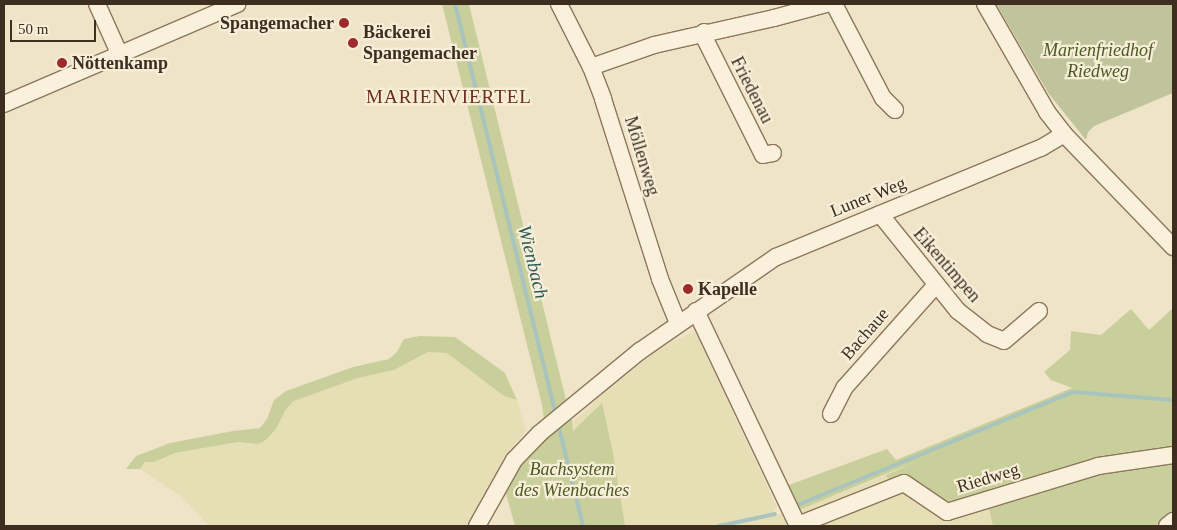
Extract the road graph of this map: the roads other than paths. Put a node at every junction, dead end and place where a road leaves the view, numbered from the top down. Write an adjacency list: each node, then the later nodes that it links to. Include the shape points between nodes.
1 (97, 4): 8 (street)
2 (237, 4): 8 (street)
3 (560, 4): 9 (street, Möllenweg)
4 (826, 4): 7 (street)
5 (834, 4): 11 (street, via 883,98)
6 (984, 4): 12 (street, via 1047,112)
7 (704, 32): 9 (street); 13 (street, Friedenau, via 763,155)
8 (119, 53): 10 (street)
9 (591, 67): 19 (street, Möllenweg, via 660,279)
10 (4, 104)
11 (895, 110)
12 (1064, 134): 14 (street, Luner Weg, via 1041,148); 15 (street)
13 (774, 153)
14 (880, 214): 16 (street, Eikentimpen); 17 (street, Luner Weg, via 776,257)
15 (1173, 246)
16 (936, 285): 18 (street, Eikentimpen, via 958,311 987,334 1004,341); 20 (street, Bachaue, via 845,387)
17 (696, 311): 19 (street, Luner Weg); 24 (street)
18 (1039, 312)
19 (678, 323): 23 (street, Luner Weg, via 547,428 514,460)
20 (831, 414)
21 (1173, 455): 24 (street, Riedweg, via 1098,466 946,512 904,483)
22 (1173, 521): 25 (street)
23 (477, 526)
24 (798, 526)
25 (1167, 526)

